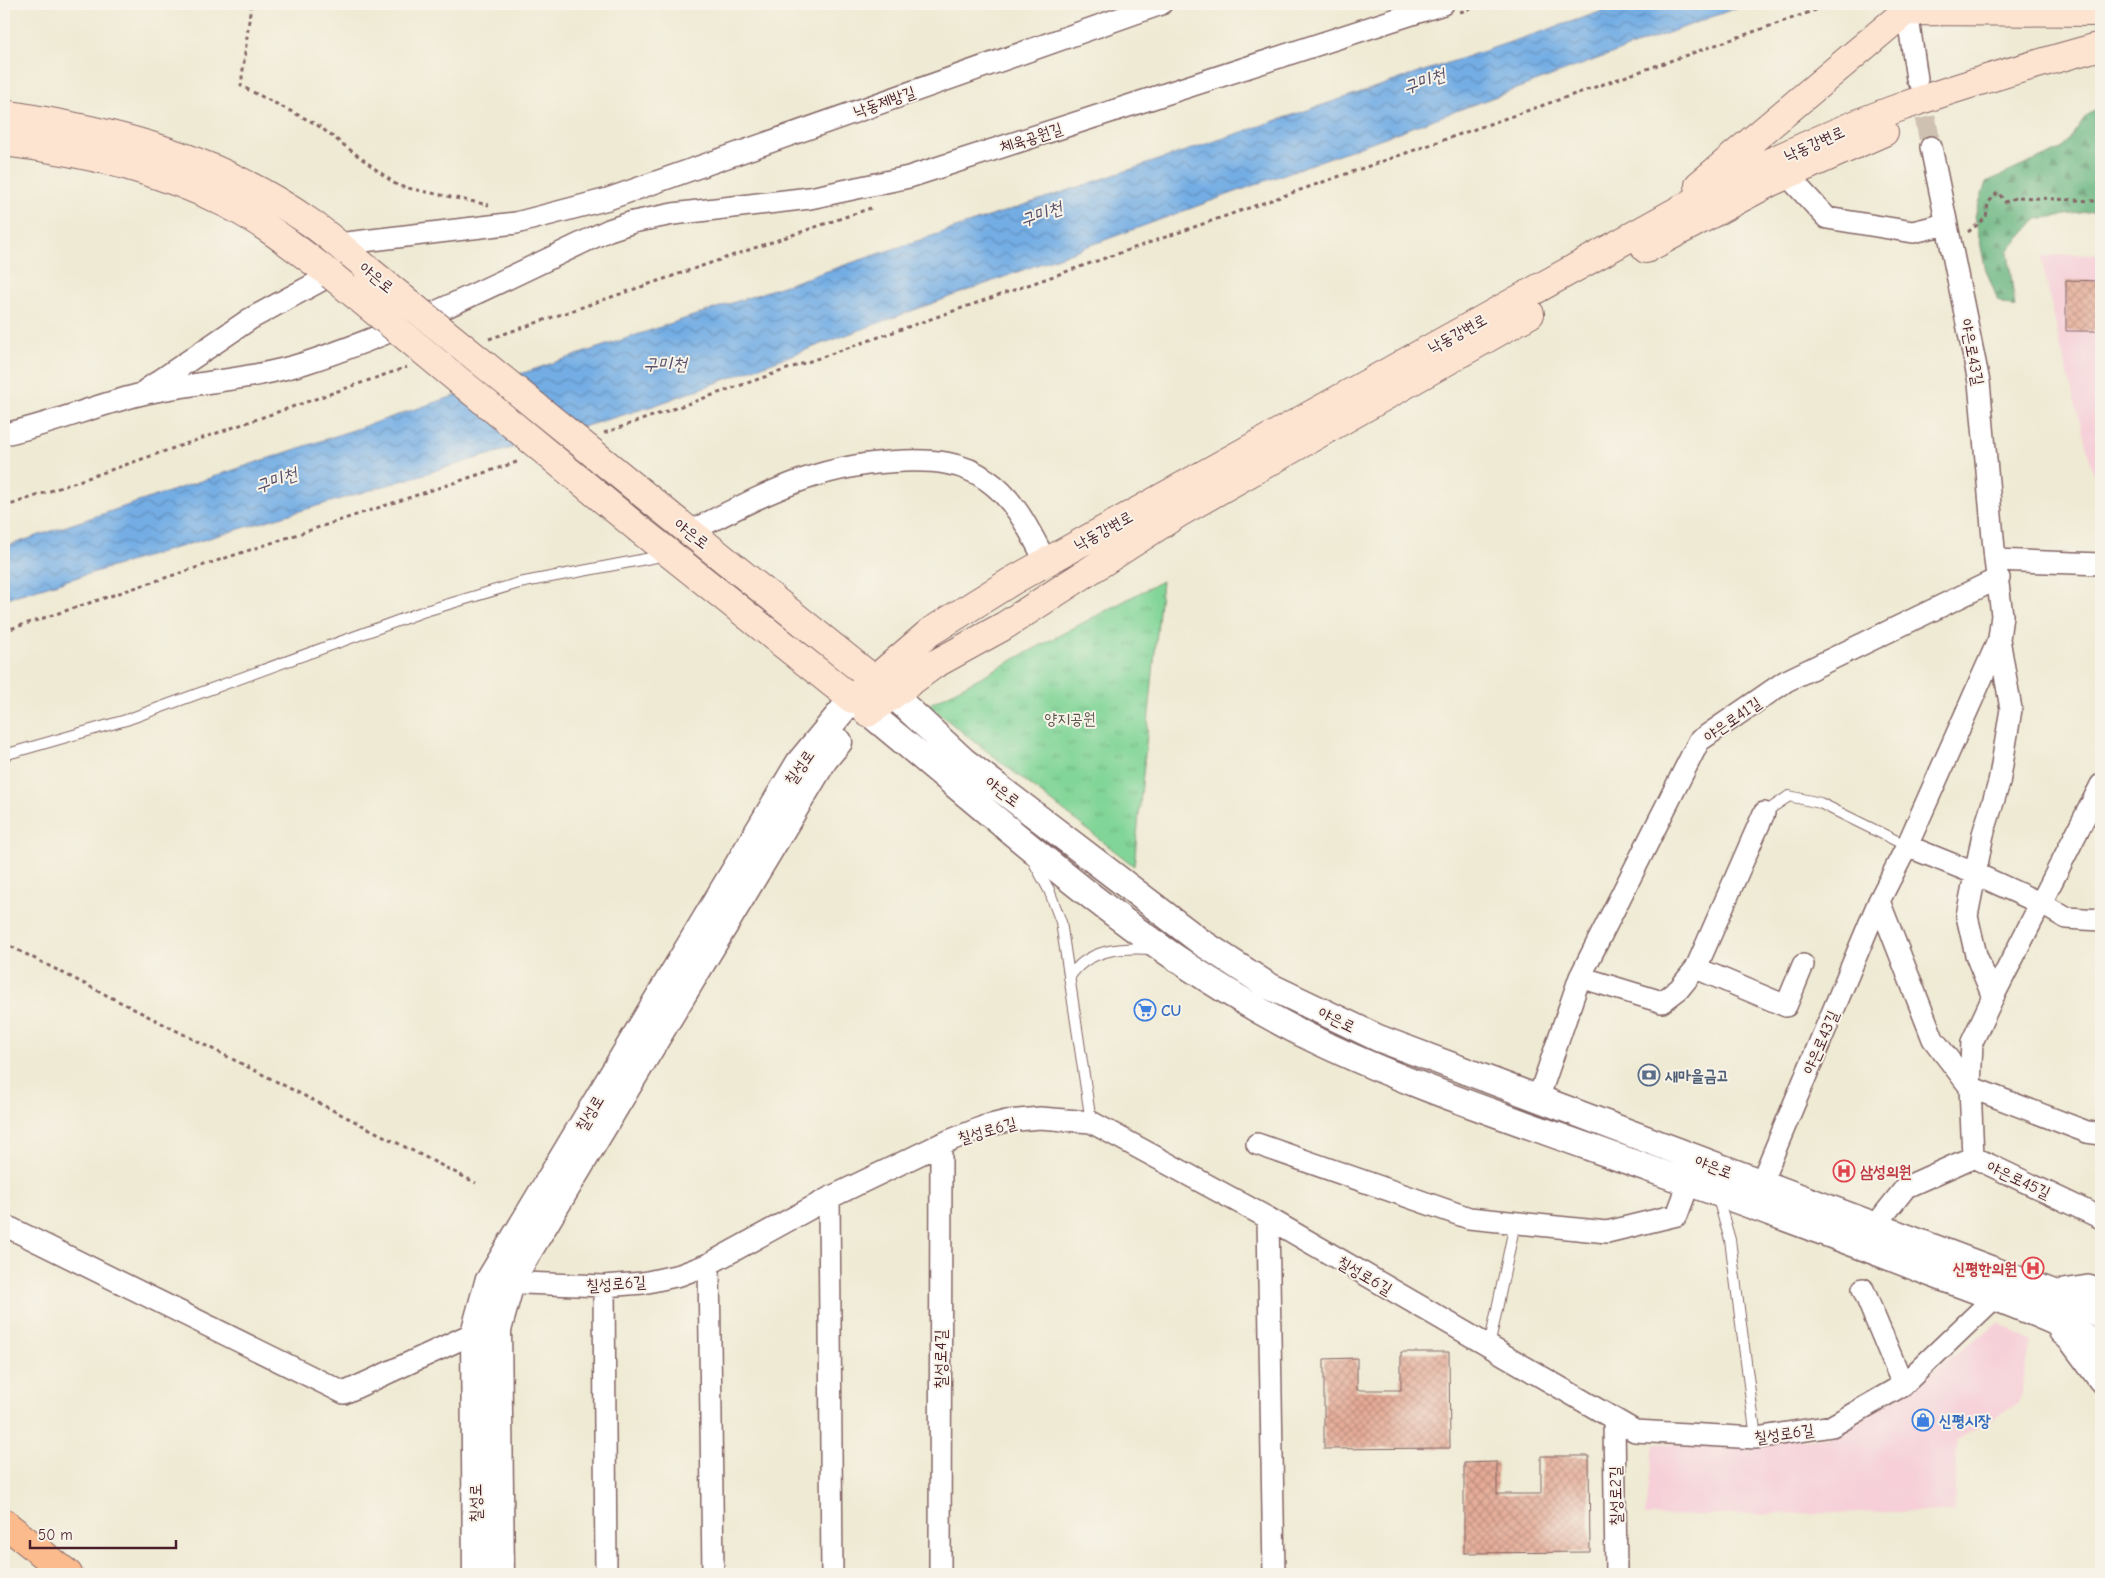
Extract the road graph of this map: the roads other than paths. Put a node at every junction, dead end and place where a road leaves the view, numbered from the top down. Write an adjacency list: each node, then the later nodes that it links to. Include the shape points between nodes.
1 (1161, 4): 12 (street, 낙동제방길)
2 (1443, 4): 13 (street, 체육공원길, via 909,177 810,198 673,214)
3 (1906, 8): 4 (main road); 7 (street); 14 (main road)
4 (2101, 12)
5 (2101, 46): 14 (main road, 낙동강변로, via 1952,89 1828,135 1742,175)
6 (2101, 65): 11 (main road, 낙동강변로, via 1891,129)
7 (1917, 79)
8 (4, 114): 16 (main road, 야은로, via 107,133 192,158 251,185 309,221)
9 (4, 142): 17 (main road, 야은로, via 114,161 169,178 228,204 272,231)
10 (1931, 147): 15 (street, 야은로43길)
11 (1787, 175): 15 (street, via 1827,218 1913,232); 26 (main road, 낙동강변로, via 1644,250 1179,514 1012,621 935,664)
12 (608, 199): 13 (street); 16 (street, 낙동제방길, via 516,223)
13 (609, 230): 18 (street, 체육공원길, via 466,299 312,360)
14 (1641, 231): 22 (main road, 낙동강변로)
15 (1948, 231): 24 (street, 야은로43길, via 1979,382)
16 (338, 244): 20 (main road, 야은로, bridge)
17 (331, 275): 18 (street, via 250,319); 21 (main road, 야은로, bridge)
18 (137, 396): 19 (street)
19 (4, 434)
20 (685, 527): 22 (street, via 822,472 850,465 928,460 954,464 992,484 1021,515); 26 (main road, 야은로)
21 (670, 555): 27 (main road, 야은로); 28 (lane, via 520,584 422,612 126,720)
22 (1046, 562): 27 (main road, 낙동강변로, via 930,632)
23 (2101, 564): 24 (street)
24 (1997, 569): 25 (street, 야은로43길, via 2002,615); 40 (street, 야은로41길, via 1786,681 1699,741)
25 (1999, 639): 32 (street, 야은로43길); 33 (street, 야은로43길, via 2011,709 1999,783)
26 (893, 695): 27 (main road, 낙동강변로); 44 (street, 야은로, via 964,761 1202,942 1267,985 1378,1038)
27 (860, 706): 31 (street, 야은로); 60 (street, 칠성로, via 799,762)
28 (4, 755)
29 (2101, 785): 35 (street, 야은로45길)
30 (1764, 813): 32 (lane, via 1789,796 1820,802); 39 (street)
31 (1023, 843): 37 (street, 야은로); 41 (lane, via 1049,890 1061,922)
32 (1906, 846): 33 (street); 34 (street, 야은로43길)
33 (1974, 873): 35 (street); 42 (street, via 1967,916 1976,955)
34 (1879, 901): 43 (street, via 1933,1039); 51 (street, 야은로43길)
35 (2042, 904): 36 (street, via 2066,918); 42 (street, 야은로45길)
36 (2101, 920)
37 (1163, 950): 41 (lane, via 1116,948 1077,966); 50 (street, 야은로, via 1224,990 1299,1032 1382,1069)
38 (1803, 965): 39 (street, via 1786,1006)
39 (1696, 968): 40 (street, via 1679,989 1662,1002)
40 (1580, 977): 44 (street, 야은로41길)
41 (1069, 978): 45 (lane)
42 (1993, 997): 43 (street, 야은로45길, via 1972,1042)
43 (1970, 1087): 46 (street, via 2087,1132); 49 (street, 야은로45길)
44 (1538, 1099): 51 (street, 야은로)
45 (1091, 1122): 47 (street, 칠성로6길, via 1040,1118 1007,1121); 54 (street, 칠성로6길)
46 (2101, 1134)
47 (941, 1144): 53 (street, 칠성로6길); 82 (street, 칠성로4길)
48 (1257, 1144): 56 (street, 야은로, via 1469,1218)
49 (1972, 1157): 55 (street, 야은로45길); 58 (street, via 1906,1187)
50 (1689, 1183): 52 (street, 야은로); 56 (street, 야은로, via 1677,1215 1608,1232)
51 (1761, 1183): 58 (street, 야은로)
52 (1716, 1192): 65 (street, 야은로); 74 (lane, 야은로, via 1730,1240)
53 (829, 1198): 59 (street, 칠성로6길); 81 (street)
54 (1268, 1218): 70 (street, 칠성로6길); 83 (street)
55 (2101, 1218)
56 (1515, 1223): 70 (lane)
57 (4, 1225): 68 (street, via 344,1393)
58 (1875, 1226): 64 (street, 야은로)
59 (709, 1264): 61 (street, 칠성로6길, via 680,1275 643,1283); 80 (street)
60 (499, 1282): 61 (street, 칠성로6길); 68 (street, 칠성로)
61 (604, 1286): 79 (street)
62 (1863, 1289): 72 (street)
63 (2101, 1290): 64 (street, via 2088,1286)
64 (2051, 1292): 66 (street, 야은로)
65 (1994, 1298): 67 (street, 야은로); 72 (street, 칠성로6길)
66 (2101, 1315)
67 (2046, 1318): 69 (street, 야은로); 71 (street, via 2072,1340)
68 (486, 1332): 77 (street, 칠성로); 78 (street, 칠성로)
69 (2101, 1345)
70 (1489, 1348): 73 (street, 칠성로6길)
71 (2101, 1379)
72 (1903, 1385): 74 (street, 칠성로6길, via 1832,1426)
73 (1614, 1419): 74 (street, 칠성로6길, via 1635,1431); 84 (street, 칠성로2길)
74 (1756, 1438)
75 (4, 1523): 76 (highway)
76 (68, 1574)
77 (476, 1574)
78 (501, 1574)
79 (606, 1574)
80 (713, 1574)
81 (832, 1574)
82 (940, 1574)
83 (1274, 1574)
84 (1616, 1574)

